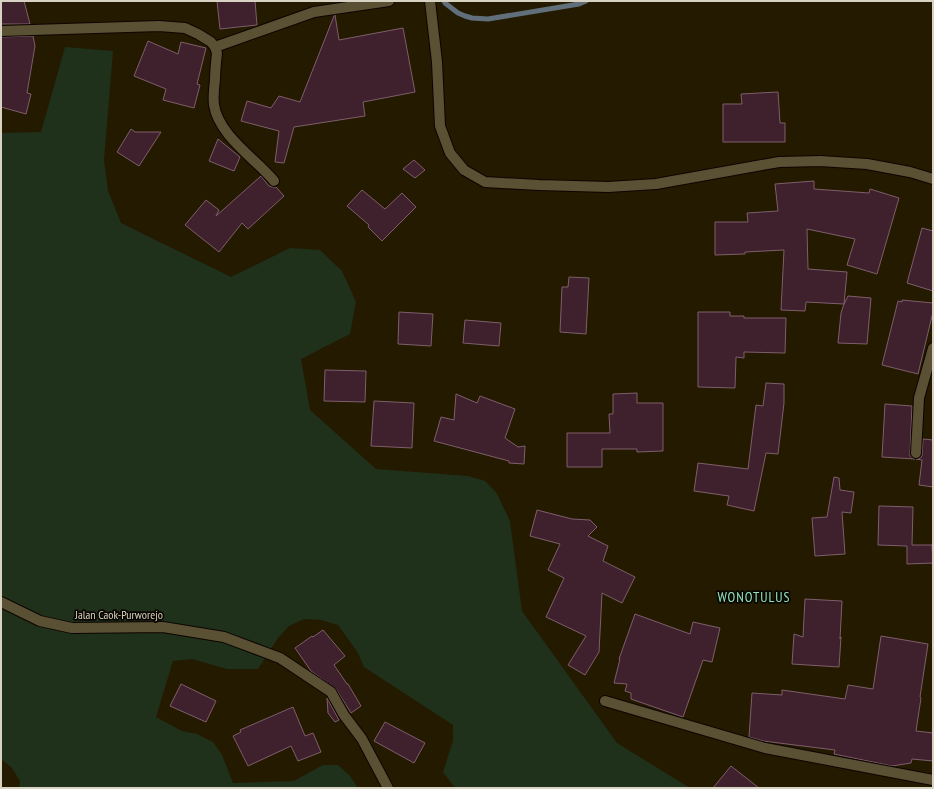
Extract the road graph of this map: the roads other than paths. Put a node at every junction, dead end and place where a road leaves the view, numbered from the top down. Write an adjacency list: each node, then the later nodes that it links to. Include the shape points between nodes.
1 (390, 1): 4 (street, via 314,12)
2 (430, 1): 5 (street, via 437,62 440,126 450,153 464,170 485,182 608,187 656,184 779,162 820,161 867,164)
3 (1, 31): 4 (street, via 159,26 185,28 211,42)
4 (215, 47): 6 (street, via 214,105 218,119 227,133)
5 (933, 179)
6 (274, 181)
7 (933, 348): 8 (street, via 919,398)
8 (916, 453)
9 (1, 602): 12 (street, Jalan Caok-Purworejo, via 40,621 72,628 163,627 224,637 280,658 331,692 362,739)
10 (606, 701): 11 (street, via 765,748)
11 (933, 780)
12 (388, 788)

